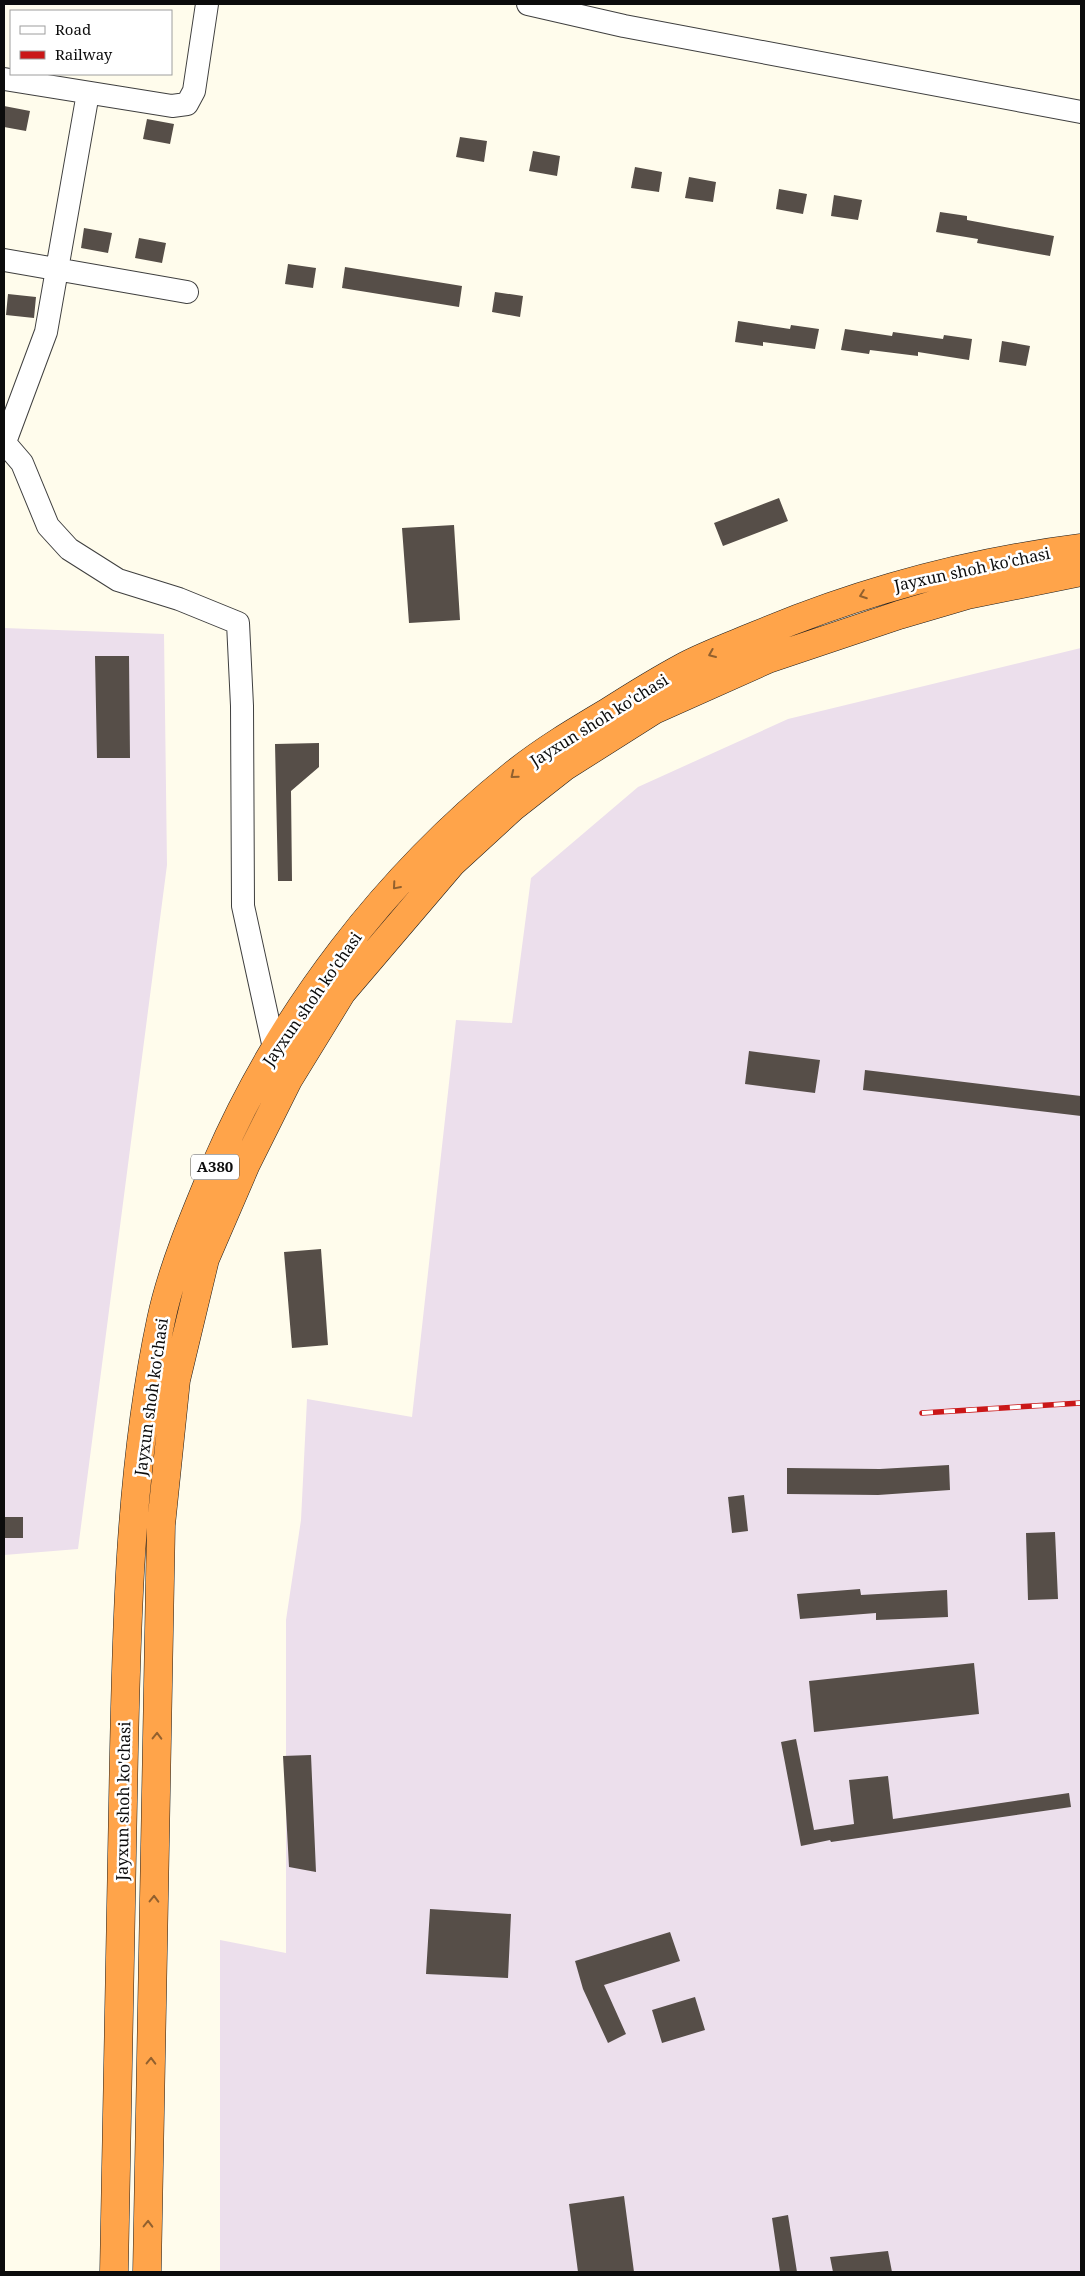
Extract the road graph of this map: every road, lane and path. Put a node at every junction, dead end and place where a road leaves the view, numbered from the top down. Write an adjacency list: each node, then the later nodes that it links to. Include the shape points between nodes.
1 (207, 4): 4 (street, via 194,92 187,104 172,106)
2 (528, 4): 5 (street, via 624,26)
3 (4, 79): 4 (street)
4 (88, 92): 7 (street)
5 (1081, 112)
6 (4, 260): 7 (street)
7 (56, 269): 8 (street); 9 (street, via 46,332)
8 (187, 292)
9 (4, 442): 12 (street, via 22,463 48,526 69,549 118,580 179,599 238,623 242,706 243,906)
10 (1081, 548): 12 (highway, Jayxun shoh ko'chasi / A380, one-way to 12, via 940,573 794,620 689,664 554,745 513,775 426,852 368,918)
11 (1081, 572): 14 (highway, Jayxun shoh ko'chasi / A380, one-way to 11, via 161,1524 176,1380 205,1258 246,1164 288,1080 342,992 452,863 513,807 572,761 654,710 768,659 966,595)
12 (274, 1048): 13 (highway, Jayxun shoh ko'chasi / A380, via 234,1124 194,1217 162,1315 147,1402 133,1536 125,1669)
13 (117, 2105): 14 (highway); 15 (highway, Jayxun shoh ko'chasi / A380)
14 (150, 2105): 16 (highway, Jayxun shoh ko'chasi / A380, one-way to 14)
15 (114, 2272)
16 (146, 2272)

